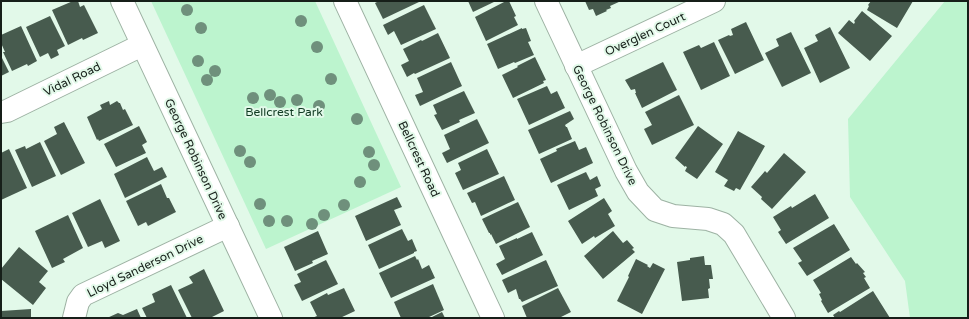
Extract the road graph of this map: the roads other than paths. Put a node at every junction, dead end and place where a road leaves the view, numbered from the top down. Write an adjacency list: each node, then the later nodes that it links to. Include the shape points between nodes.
1 (122, 1): 5 (street, George Robinson Drive)
2 (345, 1): 11 (street, Bellcrest Road)
3 (546, 1): 6 (street, George Robinson Drive)
4 (714, 1): 6 (street, Overglen Court)
5 (142, 45): 7 (street, Vidal Road); 8 (street, George Robinson Drive)
6 (576, 66): 12 (street, George Robinson Drive, via 638,192 655,210 673,216 708,219 723,224 734,234)
7 (1, 112)
8 (228, 226): 9 (street, Lloyd Sanderson Drive, via 83,295 78,302); 10 (street, George Robinson Drive)
9 (74, 318)
10 (270, 318)
11 (493, 318)
12 (784, 318)

